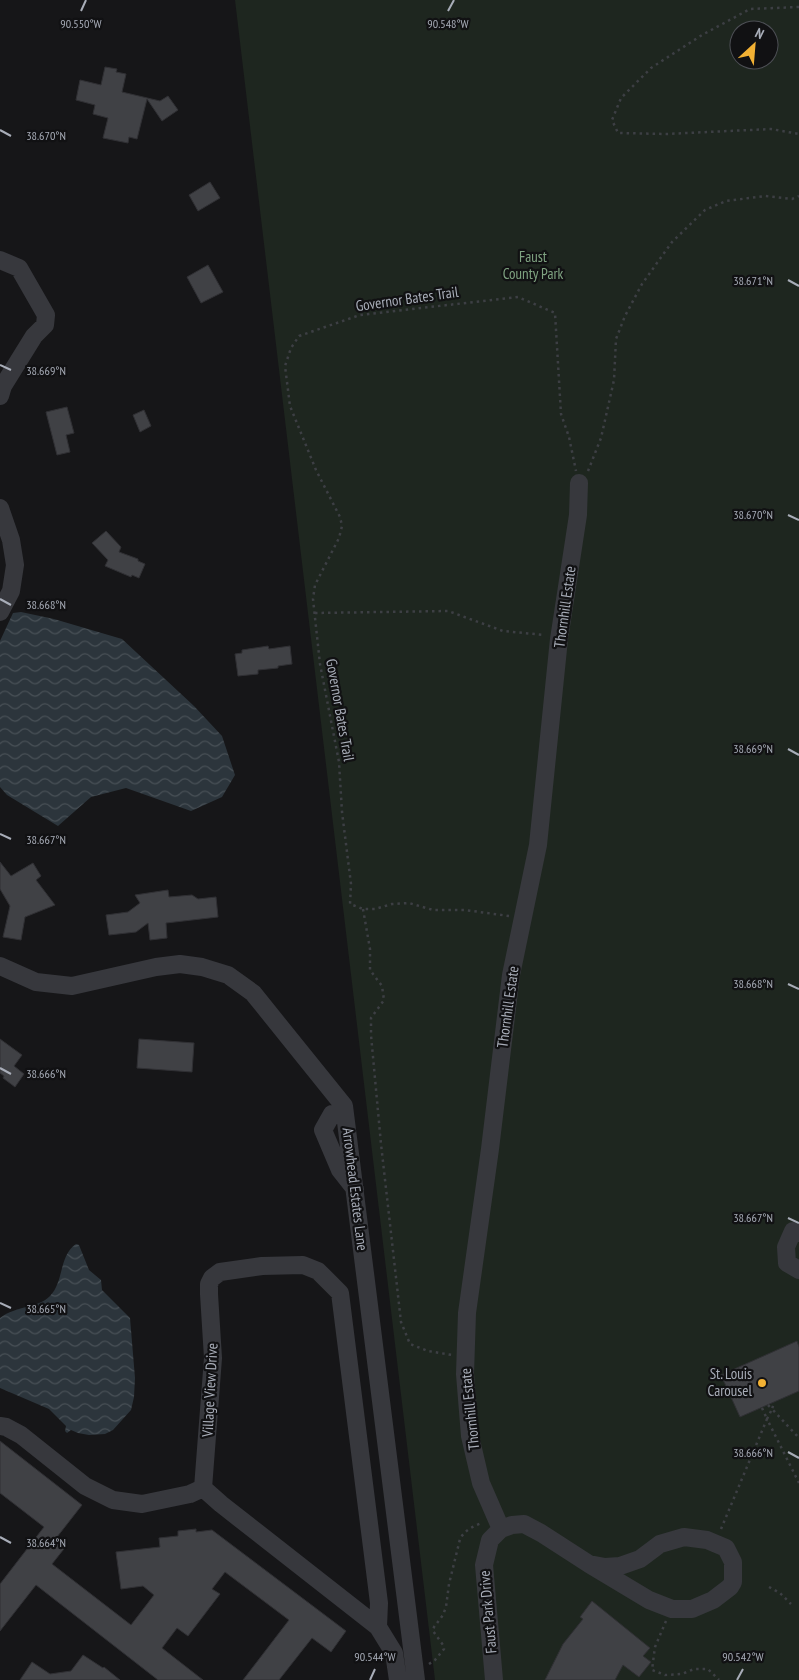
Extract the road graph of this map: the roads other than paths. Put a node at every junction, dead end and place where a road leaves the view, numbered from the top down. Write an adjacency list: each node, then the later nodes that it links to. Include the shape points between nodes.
1 (0, 260): 2 (street, via 19,268 46,315 45,324 34,336)
2 (0, 396)
3 (579, 483): 13 (street, Thornhill Estate, via 578,515 560,637 538,845 511,975 467,1313 465,1374 470,1436)
4 (0, 508): 5 (street, via 15,565 11,591)
5 (0, 612)
6 (0, 966): 7 (street, Arrowhead Estates Lane, via 36,982 72,986 138,970 180,964 228,975 253,993 344,1106)
7 (345, 1117): 8 (street, Arrowhead Estates Lane); 8 (street, via 332,1114 323,1130 340,1170)
8 (355, 1189): 17 (street, Arrowhead Estates Lane)
9 (799, 1233): 10 (street, via 793,1231 786,1247 787,1263)
10 (799, 1270)
11 (0, 1426): 12 (street, via 21,1435 85,1486 113,1500 142,1504 190,1494)
12 (203, 1488): 15 (street); 15 (street, Village View Drive, via 213,1358 209,1294 212,1278 220,1272 262,1266 303,1265 318,1271 340,1293 379,1603)
13 (493, 1525): 14 (street, via 524,1524); 19 (street, Faust Park Drive, via 484,1565)
14 (589, 1564): 14 (street, via 620,1566 640,1558 660,1544 684,1537 716,1542 726,1548 733,1562 733,1582 712,1600 692,1609 672,1609 649,1600)
15 (378, 1627): 16 (street)
16 (394, 1653): 17 (street); 18 (street)
17 (417, 1665)
18 (398, 1680)
19 (494, 1680)

